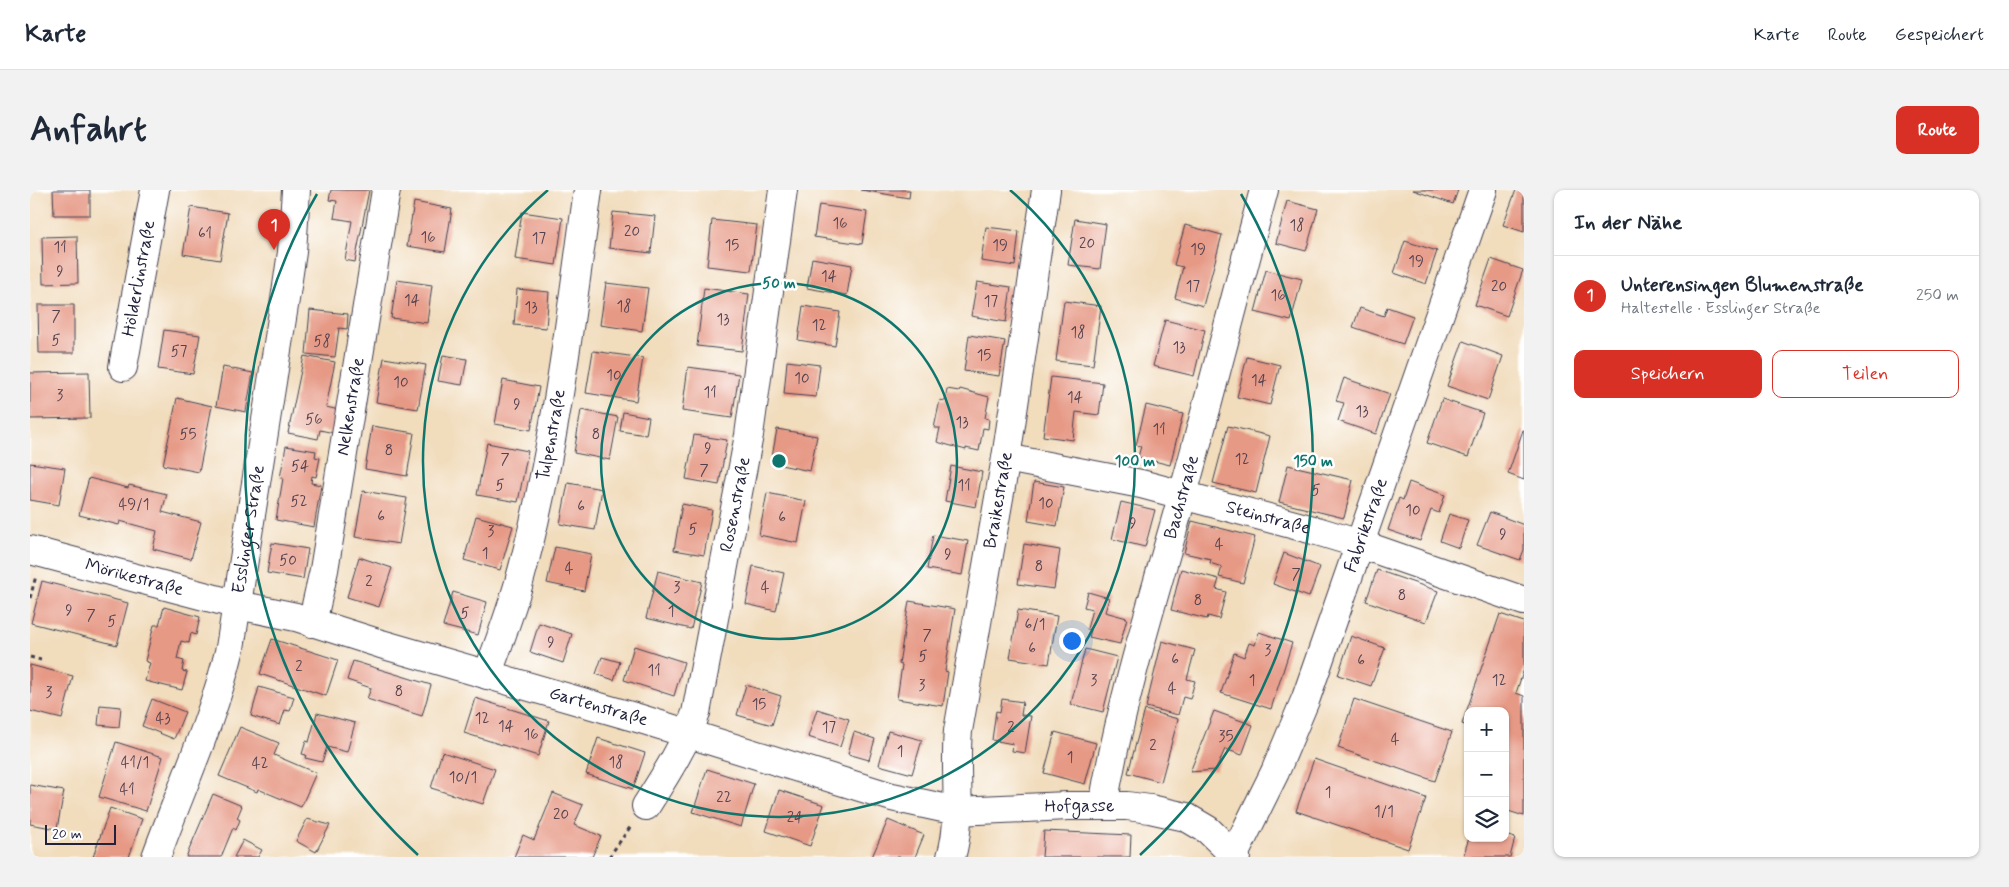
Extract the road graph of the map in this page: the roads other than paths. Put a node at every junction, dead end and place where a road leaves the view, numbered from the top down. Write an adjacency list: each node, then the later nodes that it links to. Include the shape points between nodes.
1 (155, 190): 9 (street, Hölderlinstraße)
2 (296, 190): 15 (street, Esslinger Straße, via 292,252)
3 (386, 190): 16 (street, Nelkenstraße, via 328,551)
4 (588, 190): 17 (street, Tulpenstraße, via 549,449 518,586)
5 (783, 190): 18 (street, Rosenstraße, via 749,435 703,681)
6 (1046, 190): 10 (street, Braikestraße)
7 (1264, 190): 11 (street, Bachstraße)
8 (1483, 190): 12 (street, Fabrikstraße)
9 (123, 367)
10 (1006, 458): 11 (street, Steinstraße); 21 (street, Braikestraße, via 958,731)
11 (1182, 495): 12 (street, Steinstraße); 20 (street, Bachstraße, via 1136,663)
12 (1360, 544): 14 (street, Steinstraße); 22 (street, Fabrikstraße, via 1292,732)
13 (30, 550): 15 (street, Mörikestraße)
14 (1524, 601)
15 (238, 605): 16 (street, Gartenstraße, via 278,612); 23 (street, Esslinger Straße, via 220,687)
16 (312, 623): 17 (street, Gartenstraße)
17 (487, 675): 18 (street, Gartenstraße)
18 (689, 734): 19 (street, Rosenstraße); 21 (street, Gartenstraße, via 868,791)
19 (646, 806)
20 (1103, 806): 21 (street, Hofgasse); 22 (street, Hofgasse, via 1150,808 1186,817 1208,830)
21 (957, 811): 24 (street)
22 (1235, 856)
23 (156, 857)
24 (951, 857)

